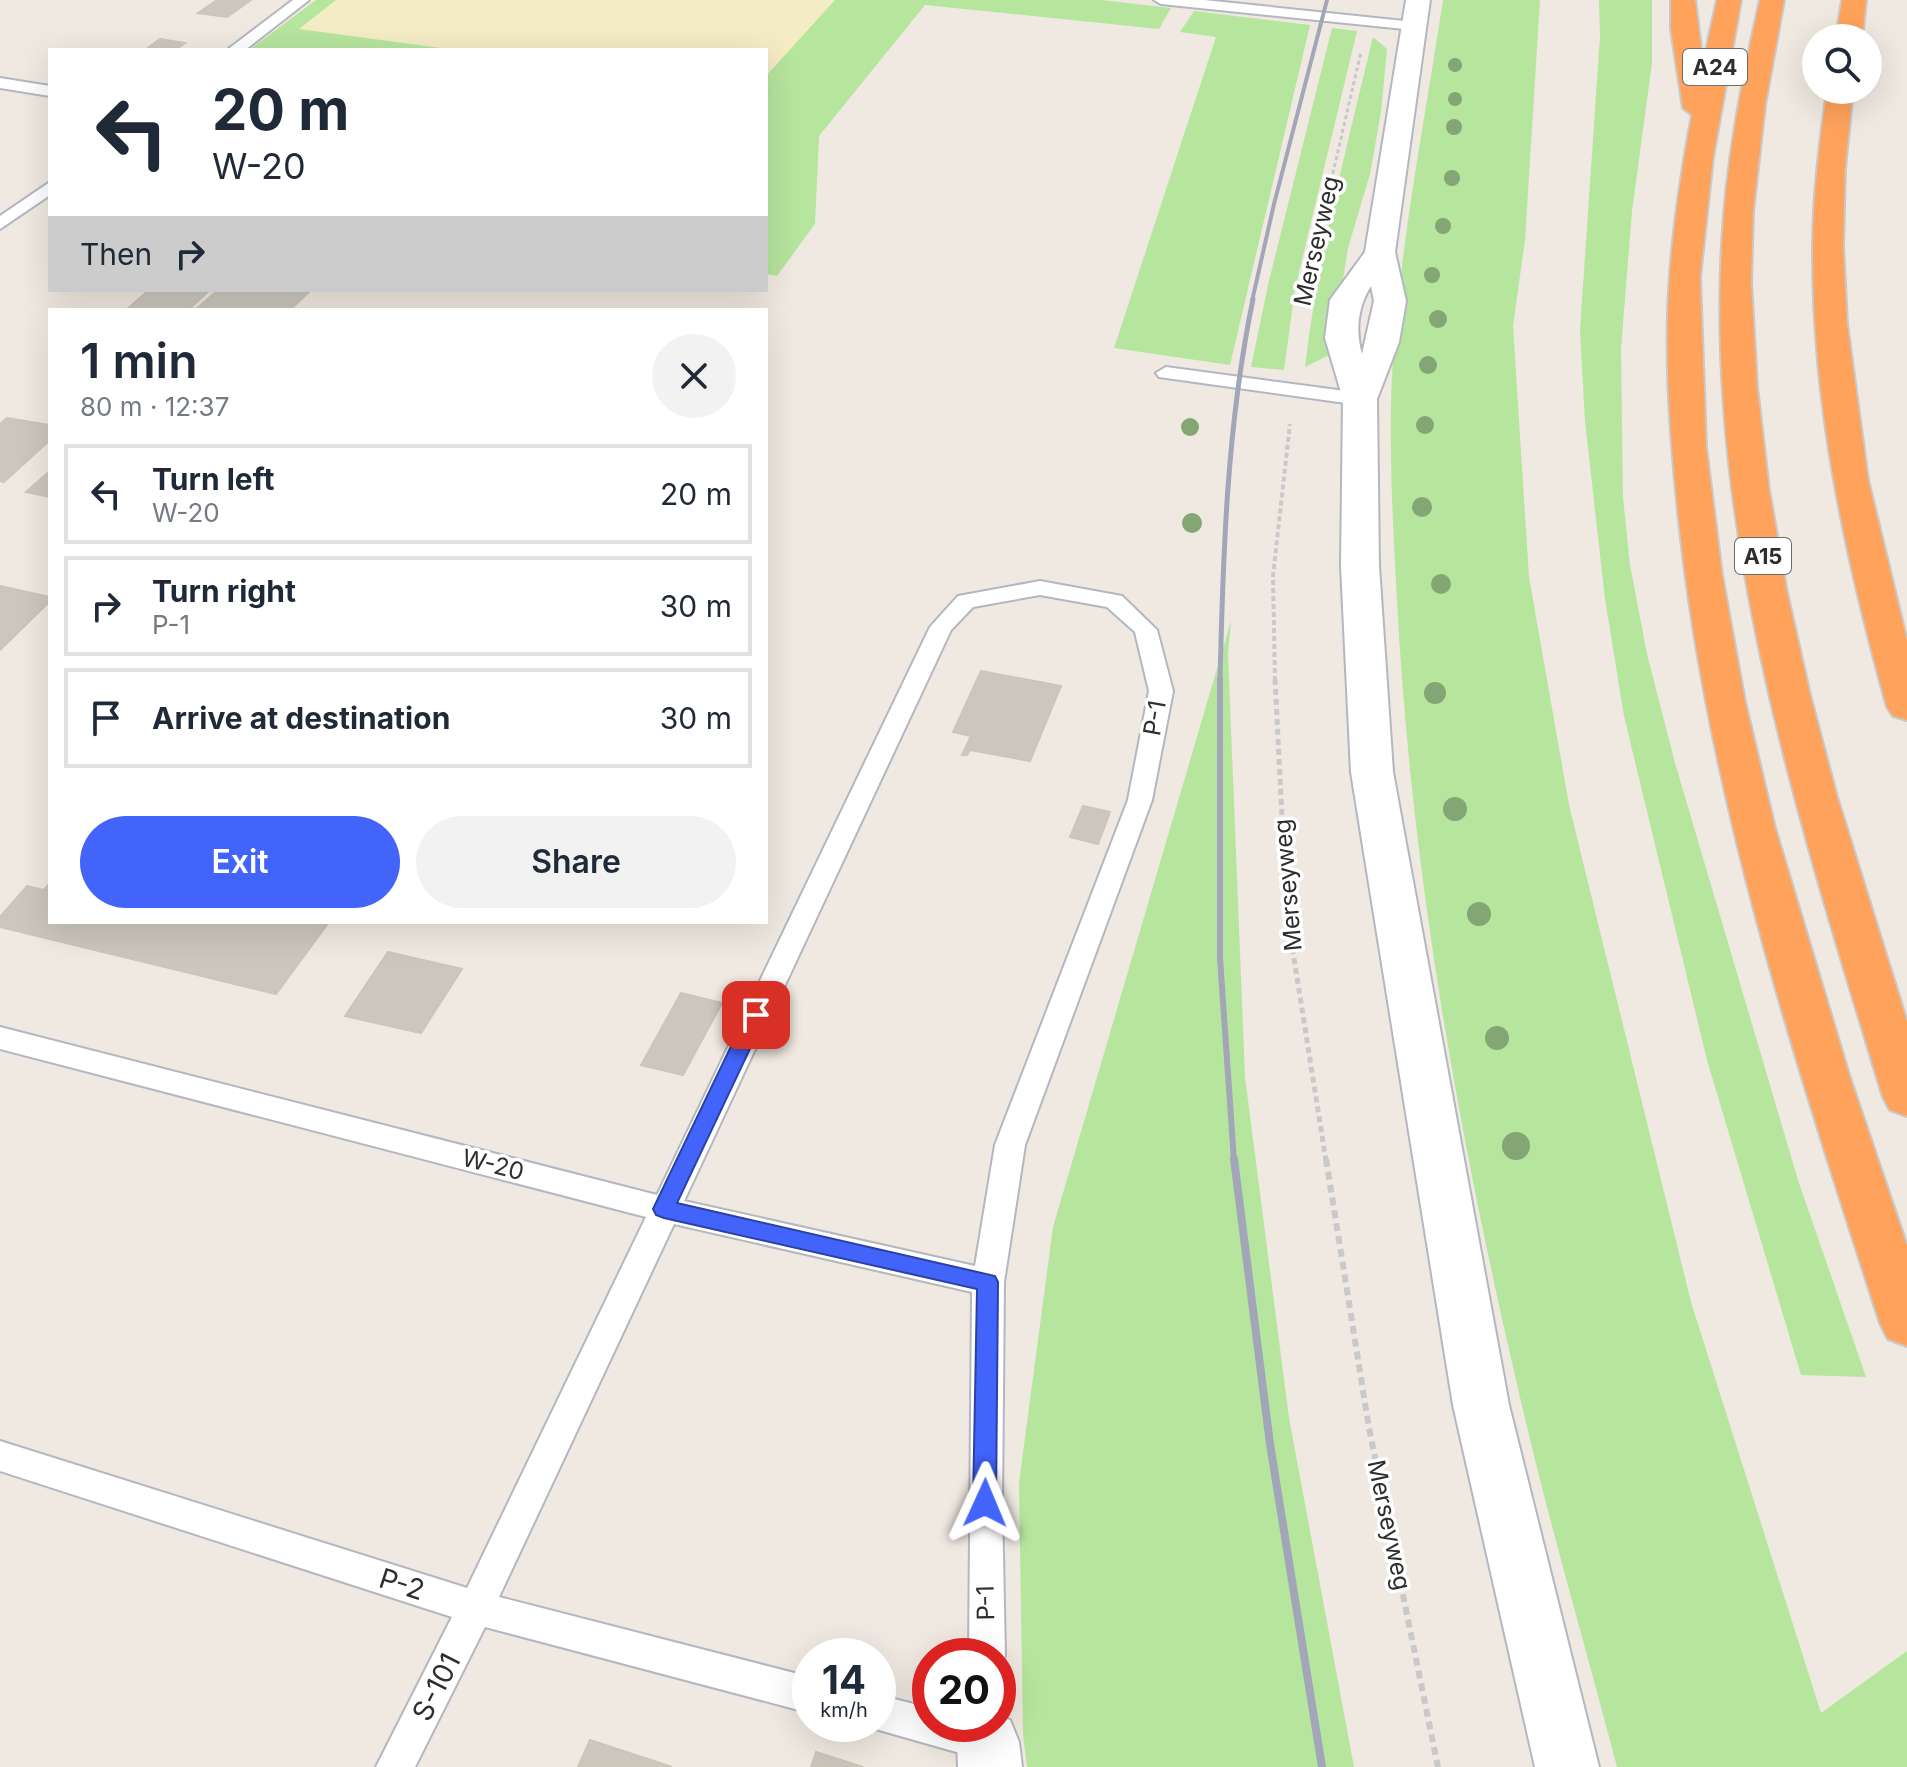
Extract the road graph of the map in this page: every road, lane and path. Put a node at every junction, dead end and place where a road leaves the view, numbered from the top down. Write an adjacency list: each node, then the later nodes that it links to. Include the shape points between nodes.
1 (302, 0): 10 (lane)
2 (1161, 0): 8 (lane)
3 (1683, 0): 14 (highway, A15)
4 (1729, 0): 14 (highway, A24)
5 (1772, 0): 24 (highway, A15, via 1741,176 1737,266 1741,397 1750,478 1800,739)
6 (1854, 0): 9 (highway)
7 (1416, 13): 8 (lane); 17 (street, Merseyweg)
8 (1367, 23): 18 (path, Merseyweg)
9 (1851, 24)
10 (238, 48)
11 (0, 83): 12 (lane)
12 (48, 91)
13 (1839, 104): 22 (highway, via 1827,213 1832,340 1867,558)
14 (1701, 134): 27 (highway, A15, via 1684,314 1687,411 1727,718 1796,981)
15 (48, 188): 16 (lane)
16 (0, 224)
17 (1380, 252): 21 (street, Merseyweg, via 1390,301 1383,342); 21 (street, Merseyweg, via 1346,300 1341,338)
18 (1308, 278)
19 (1166, 373): 20 (lane)
20 (1294, 390): 21 (lane); 35 (path, Merseyweg, via 1273,576 1287,914 1369,1428)
21 (1360, 399): 36 (street, Merseyweg, via 1360,566 1372,772 1481,1405)
22 (1907, 707)
23 (0, 1038): 25 (lane, W-20)
24 (1907, 1097)
25 (664, 1209): 26 (lane, W-20); 26 (lane, P-1, via 941,627 966,601 1040,588 1114,601 1146,630 1161,691 1140,800 1010,1145); 29 (lane, P-1)
26 (988, 1282): 30 (lane, P-1)
27 (1907, 1323)
28 (0, 1456): 29 (lane, P-2)
29 (476, 1608): 31 (lane, P-2); 34 (lane, S-101)
30 (987, 1638)
31 (792, 1690)
32 (896, 1718): 33 (lane)
33 (989, 1744)
34 (395, 1767)
35 (1438, 1767)
36 (1567, 1767)

